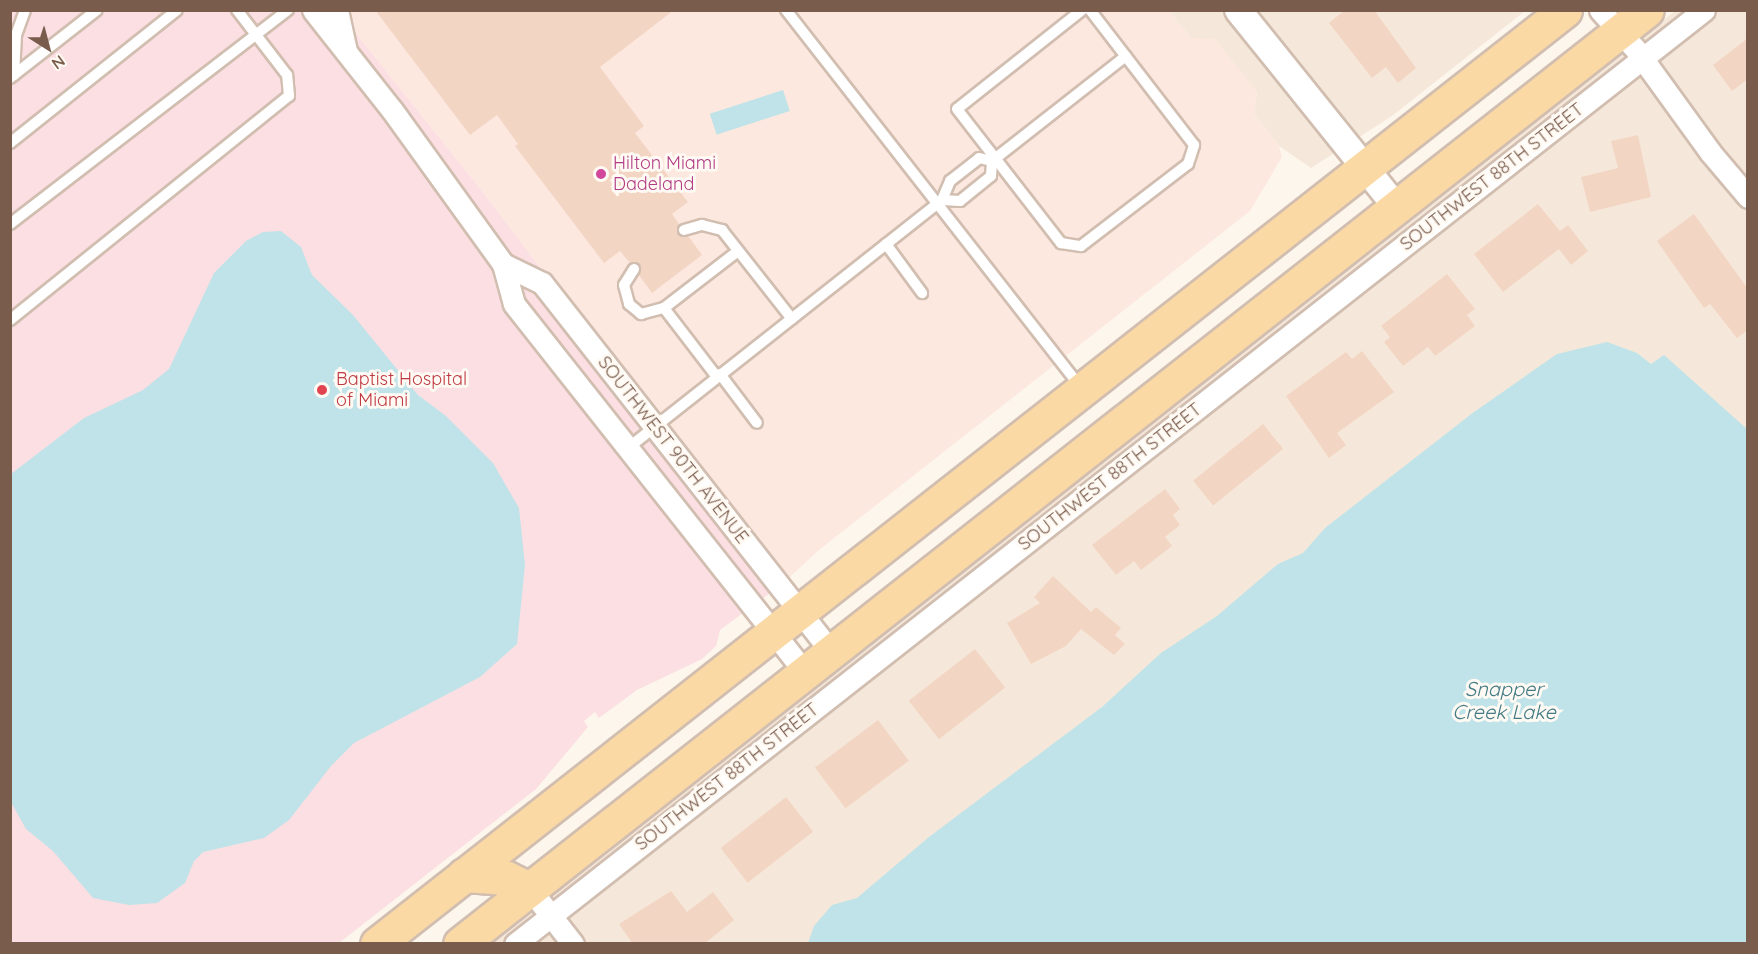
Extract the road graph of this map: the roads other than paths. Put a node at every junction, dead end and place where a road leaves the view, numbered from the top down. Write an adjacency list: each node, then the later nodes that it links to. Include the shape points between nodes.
1 (25, 10): 20 (lane, via 16,35)
2 (97, 10): 20 (lane)
3 (177, 10): 21 (lane)
4 (237, 10): 16 (lane)
5 (288, 10): 16 (lane)
6 (313, 10): 17 (street, SOUTHWEST 90TH AVENUE)
7 (337, 10): 17 (street, SOUTHWEST 90TH AVENUE)
8 (786, 10): 25 (lane)
9 (1082, 10): 22 (lane, via 957,109)
10 (1090, 10): 18 (lane)
11 (1238, 10): 23 (street)
12 (1565, 10): 23 (main road)
13 (1647, 10): 15 (main road, SOUTHWEST 88TH STREET)
14 (1704, 10): 19 (street, SOUTHWEST 88TH STREET)
15 (1610, 21): 19 (street); 26 (main road, SOUTHWEST 88TH STREET)
16 (255, 34): 27 (lane); 36 (lane, via 287,75 289,96)
17 (346, 52): 31 (street, SOUTHWEST 90TH AVENUE)
18 (1126, 56): 22 (lane); 22 (lane, via 1194,145 1188,164 1081,246 1061,243)
19 (1643, 59): 24 (street, via 1710,152); 48 (street, SOUTHWEST 88TH STREET)
20 (12, 76)
21 (10, 143)
22 (994, 159): 25 (lane, via 979,158 957,175 947,184); 25 (lane, via 991,176 968,195 960,201)
23 (1365, 168): 26 (street); 38 (main road)
24 (1748, 196)
25 (940, 202): 29 (lane); 38 (lane)
26 (1398, 208): 44 (main road, SOUTHWEST 88TH STREET)
27 (10, 224)
28 (684, 230): 30 (lane, via 712,225 722,230)
29 (886, 244): 33 (lane); 35 (lane)
30 (738, 251): 34 (lane); 35 (lane)
31 (503, 264): 40 (street, SOUTHWEST 90TH AVENUE, via 542,283); 41 (street, SOUTHWEST 90TH AVENUE, via 513,304)
32 (634, 269): 34 (lane, via 624,285 629,304 641,314)
33 (922, 293)
34 (664, 308): 37 (lane)
35 (792, 319): 37 (lane)
36 (10, 320)
37 (719, 376): 39 (lane); 40 (lane)
38 (1083, 390): 42 (main road)
39 (757, 423)
40 (654, 426): 41 (lane); 42 (street, SOUTHWEST 90TH AVENUE)
41 (628, 448): 43 (street, SOUTHWEST 90TH AVENUE)
42 (800, 612): 43 (main road); 44 (street, SOUTHWEST 90TH AVENUE)
43 (774, 633): 45 (street, SOUTHWEST 90TH AVENUE); 46 (main road)
44 (831, 652): 45 (main road, SOUTHWEST 88TH STREET)
45 (805, 672): 47 (main road, SOUTHWEST 88TH STREET)
46 (464, 875): 47 (main road, via 498,876); 49 (main road)
47 (530, 889): 48 (street); 50 (main road, SOUTHWEST 88TH STREET)
48 (551, 916): 51 (street, SOUTHWEST 88TH STREET); 52 (street)
49 (377, 944)
50 (460, 944)
51 (515, 944)
52 (573, 944)

